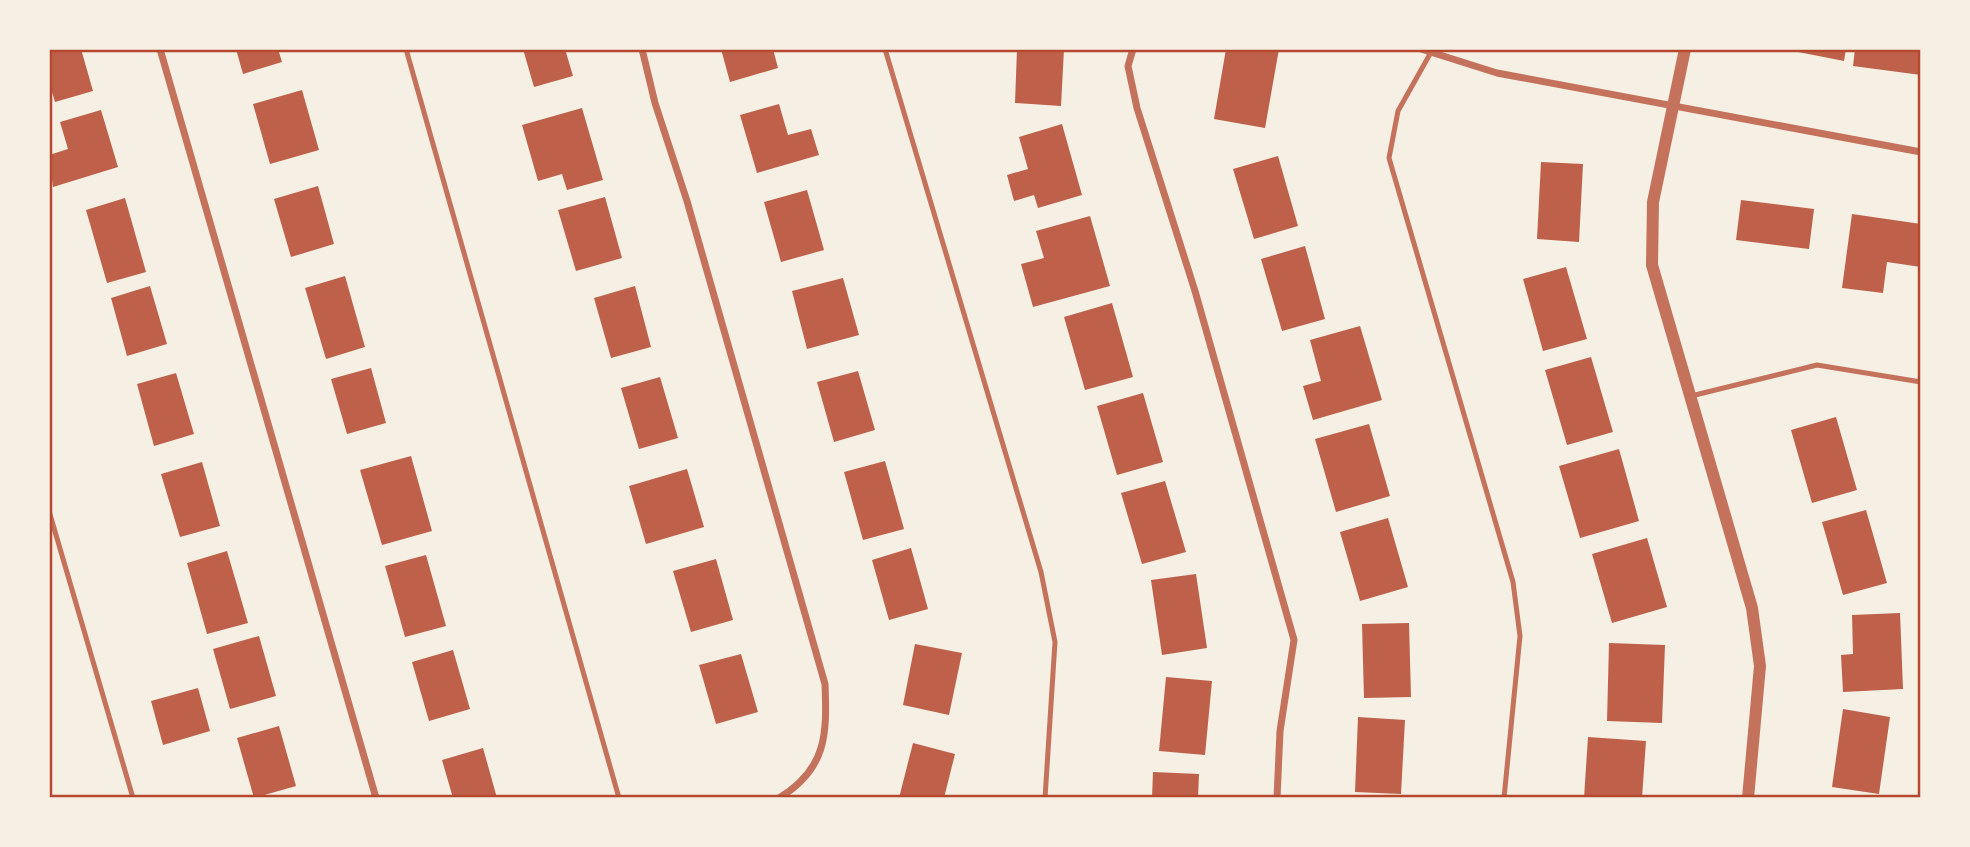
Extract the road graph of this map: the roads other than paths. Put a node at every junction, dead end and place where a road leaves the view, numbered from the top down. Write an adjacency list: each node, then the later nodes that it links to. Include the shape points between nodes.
1 (160, 49): 15 (street)
2 (406, 49): 16 (lane)
3 (642, 49): 17 (street, via 825,684 827,733 819,753 811,772)
4 (885, 49): 18 (lane, via 1041,572 1055,642)
5 (1133, 49): 19 (street, via 1128,66 1137,108 1195,291 1294,640 1280,731)
6 (1421, 49): 8 (street)
7 (1685, 49): 9 (street)
8 (1430, 54): 9 (street, via 1497,73); 20 (lane, via 1398,111 1389,158 1513,582 1520,636)
9 (1674, 106): 10 (street); 12 (street, via 1653,202 1652,265)
10 (1921, 152)
11 (1921, 382): 12 (lane, via 1817,365)
12 (1690, 396): 21 (street, via 1752,608 1760,666)
13 (49, 511): 14 (lane)
14 (133, 798)
15 (376, 798)
16 (619, 798)
17 (779, 798)
18 (1045, 798)
19 (1277, 798)
20 (1504, 798)
21 (1748, 798)

